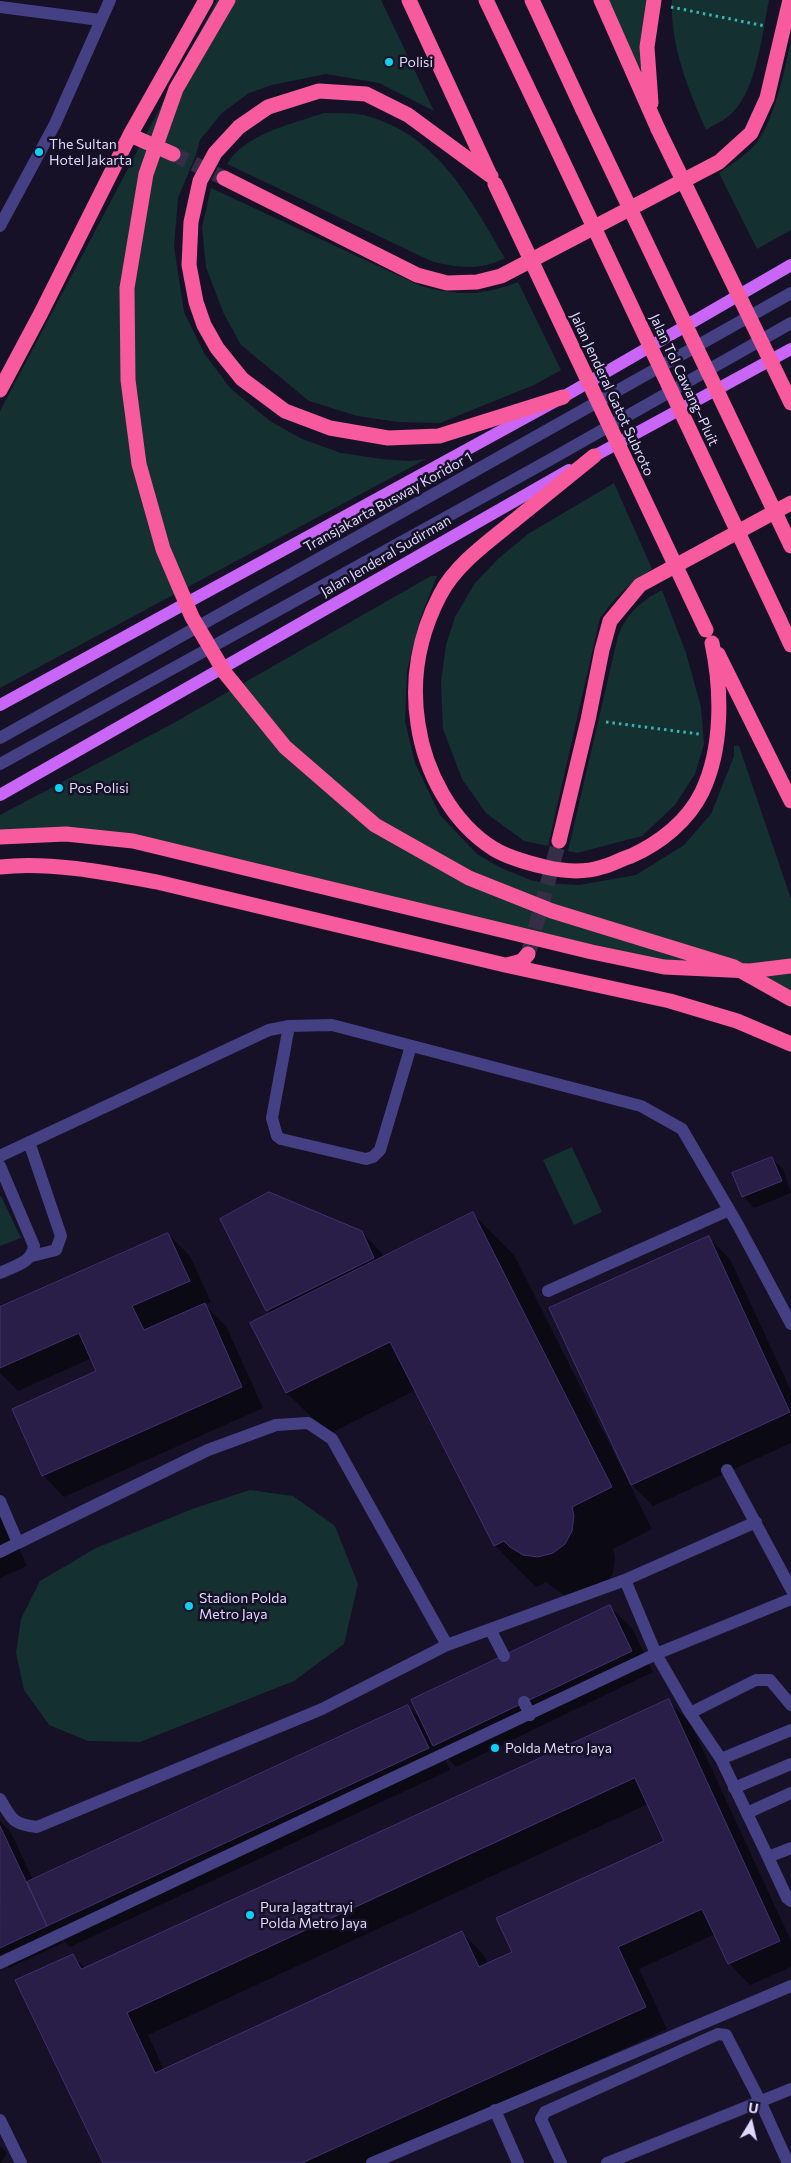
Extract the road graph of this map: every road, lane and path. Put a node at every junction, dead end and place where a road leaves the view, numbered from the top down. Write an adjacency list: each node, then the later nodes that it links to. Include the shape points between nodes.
1 (110, 0): 11 (lane)
2 (206, 0): 14 (highway)
3 (228, 0): 44 (highway, bridge, via 176,89 146,174 127,288 128,380 139,464 163,549 192,617 225,673 285,747 375,825 469,878 552,911 734,966)
4 (409, 0): 17 (highway, Jalan Jenderal Gatot Subroto)
5 (486, 0): 30 (highway, Jalan Tol Cawang–Pluit, bridge)
6 (532, 0): 28 (highway, Jalan Tol Cawang–Pluit, bridge)
7 (601, 0): 13 (highway)
8 (790, 0): 12 (highway)
9 (654, 2): 12 (path); 13 (highway, via 647,47)
10 (0, 7): 11 (lane)
11 (100, 20): 18 (lane, via 55,124)
12 (783, 30): 16 (highway, via 767,98 751,133 720,162 501,276 477,282 447,283 417,275)
13 (652, 113): 25 (highway, bridge)
14 (130, 135): 15 (highway); 23 (highway)
15 (173, 154)
16 (224, 178)
17 (493, 180): 24 (highway, via 408,115 366,94 319,91 268,107 239,127 215,153 200,181 191,222 189,265 196,302 217,348 242,378 285,411 330,428 388,438 439,436); 29 (highway, Jalan Jenderal Gatot Subroto, bridge)
18 (0, 226)
19 (791, 265): 24 (main road)
20 (791, 293): 34 (lane, Transjakarta Busway Koridor 1)
21 (791, 323): 35 (lane)
22 (791, 349): 26 (main road, Jalan Jenderal Sudirman)
23 (0, 390)
24 (563, 396): 31 (main road)
25 (791, 403)
26 (594, 456): 33 (highway, via 471,556 440,593 424,631 416,666 415,708 421,746 440,790 466,827 495,850 529,864 562,871 600,868 644,850 678,826 701,793 712,764); 36 (main road, Jalan Jenderal Sudirman)
27 (791, 504): 32 (highway, via 640,585 610,621)
28 (791, 546)
29 (709, 637): 33 (highway, via 718,690); 37 (highway, Jalan Jenderal Gatot Subroto)
30 (791, 645)
31 (0, 705)
32 (588, 720): 33 (path); 39 (highway)
33 (717, 736)
34 (0, 738)
35 (0, 764)
36 (0, 796)
37 (791, 801)
38 (0, 837): 43 (highway, bridge, via 66,834 133,841 592,952 664,966 750,971)
39 (559, 841)
40 (0, 867): 42 (highway, via 16,865 102,872 156,882)
41 (528, 954): 42 (highway, via 522,962)
42 (505, 965): 46 (highway, via 670,1001 737,1021)
43 (791, 966)
44 (791, 999)
45 (289, 1026): 47 (lane, via 332,1025); 47 (lane, via 272,1118 277,1136 281,1140 366,1159 380,1150); 48 (lane, via 269,1030)
46 (791, 1044)
47 (411, 1046): 51 (lane, via 641,1106 682,1129)
48 (29, 1142): 49 (lane); 52 (lane, via 60,1236 56,1250)
49 (0, 1156)
50 (0, 1166): 52 (lane, via 34,1246)
51 (730, 1210): 54 (lane); 55 (lane)
52 (32, 1256): 53 (lane)
53 (0, 1273)
54 (548, 1291)
55 (791, 1324)
56 (727, 1470): 58 (lane)
57 (0, 1501): 59 (lane)
58 (756, 1522): 61 (lane); 62 (lane)
59 (18, 1543): 60 (lane); 65 (lane, via 208,1450 276,1425 308,1422 332,1439)
60 (0, 1552)
61 (625, 1580): 64 (lane); 66 (lane)
62 (791, 1589)
63 (791, 1599): 66 (lane)
64 (490, 1629): 65 (lane); 67 (lane)
65 (447, 1645): 77 (lane, via 322,1709 37,1827 18,1824)
66 (656, 1654): 70 (lane); 71 (lane)
67 (504, 1656)
68 (524, 1702): 71 (lane)
69 (791, 1705): 70 (lane, via 770,1680 756,1680)
70 (690, 1713): 73 (lane)
71 (530, 1715): 82 (lane)
72 (791, 1730): 73 (lane)
73 (721, 1759): 75 (lane)
74 (791, 1764): 75 (lane)
75 (734, 1788): 78 (lane)
76 (791, 1793): 78 (lane)
77 (0, 1799)
78 (747, 1813): 80 (lane)
79 (791, 1848): 80 (lane)
80 (768, 1857): 81 (lane)
81 (791, 1901)
82 (0, 1963)
83 (791, 1986): 86 (lane)
84 (791, 2089): 85 (lane)
85 (760, 2101): 91 (lane, via 726,2036 718,2034 545,2112 541,2119); 92 (lane); 93 (lane)
86 (495, 2110): 89 (lane); 90 (lane)
87 (0, 2120): 88 (lane)
88 (21, 2163)
89 (372, 2163)
90 (518, 2163)
91 (561, 2163)
92 (607, 2163)
93 (788, 2163)

